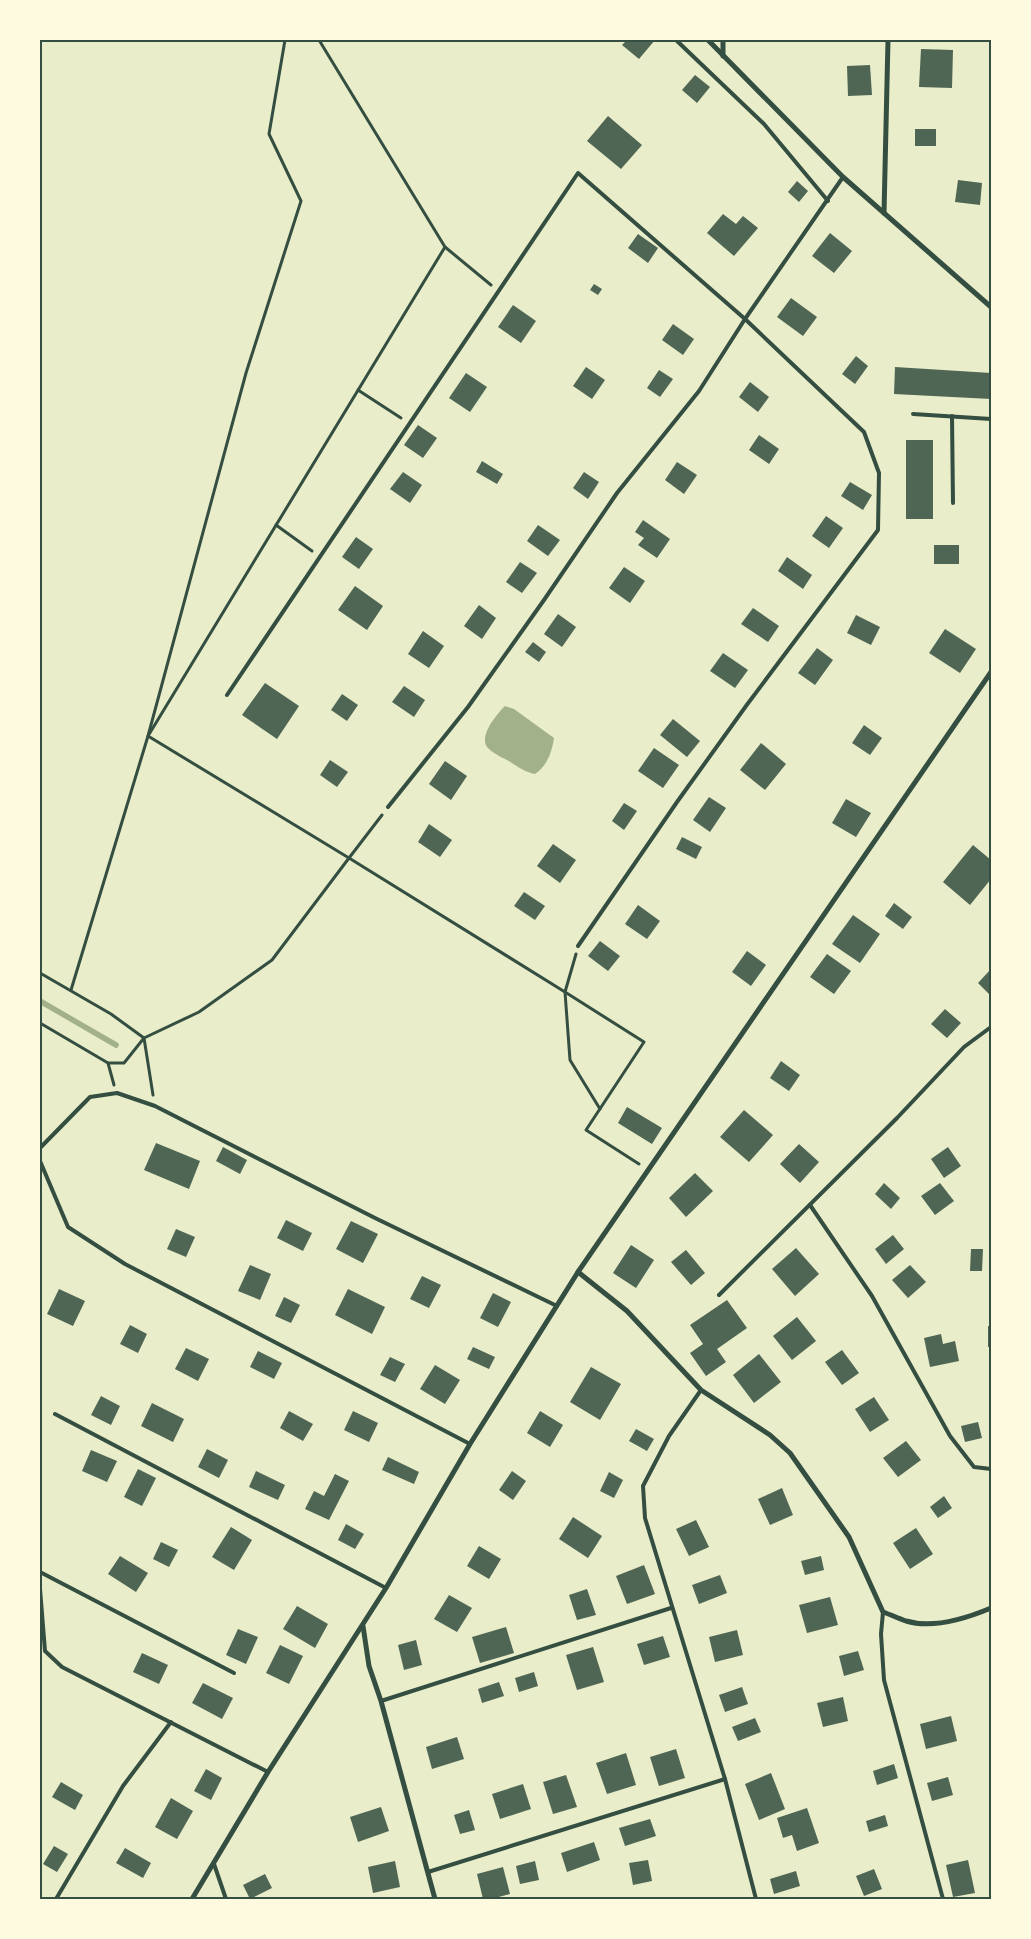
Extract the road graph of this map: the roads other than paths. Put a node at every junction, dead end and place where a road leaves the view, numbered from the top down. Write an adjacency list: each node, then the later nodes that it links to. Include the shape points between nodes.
1 (676, 40): 7 (lane, via 764,124)
2 (708, 40): 5 (street)
3 (723, 40): 5 (street)
4 (888, 40): 8 (street)
5 (723, 56): 6 (street)
6 (843, 177): 7 (lane); 8 (street)
7 (828, 201): 10 (lane)
8 (884, 213): 9 (street)
9 (991, 307)
10 (745, 320): 16 (lane, via 578,173); 17 (lane, via 699,392 617,493 468,707); 18 (lane, via 864,432 879,473 878,530 676,802)
11 (913, 414): 12 (lane)
12 (952, 416): 13 (lane); 14 (lane)
13 (991, 419)
14 (953, 504)
15 (991, 672): 23 (street)
16 (227, 696)
17 (388, 807)
18 (578, 946)
19 (991, 1027): 22 (lane, via 964,1047)
20 (40, 1148): 25 (lane, via 90,1097 117,1093 155,1106)
21 (40, 1161): 28 (lane, via 68,1227 125,1264)
22 (810, 1205): 24 (lane); 29 (lane, via 872,1296 950,1436 974,1467)
23 (578, 1272): 25 (street); 26 (street, via 626,1311)
24 (719, 1295)
25 (557, 1306): 28 (street)
26 (701, 1390): 33 (lane, via 670,1436 643,1486 645,1518); 35 (street, via 770,1435 790,1453 848,1537)
27 (55, 1414): 31 (lane)
28 (470, 1444): 31 (street)
29 (991, 1469)
30 (40, 1572): 37 (lane)
31 (386, 1588): 36 (street)
32 (40, 1589): 39 (lane, via 46,1651 62,1668)
33 (671, 1608): 38 (lane); 41 (lane)
34 (991, 1608): 35 (street, via 940,1624 907,1621)
35 (883, 1612): 49 (lane, via 884,1680)
36 (363, 1626): 38 (street, via 369,1666); 40 (street)
37 (234, 1673)
38 (381, 1701): 43 (street)
39 (171, 1722): 40 (lane); 44 (lane, via 123,1786)
40 (268, 1772): 42 (street)
41 (724, 1779): 43 (lane); 48 (lane)
42 (214, 1864): 45 (street); 46 (lane)
43 (428, 1872): 47 (street)
44 (56, 1899)
45 (192, 1899)
46 (226, 1899)
47 (435, 1899)
48 (756, 1899)
49 (943, 1899)

